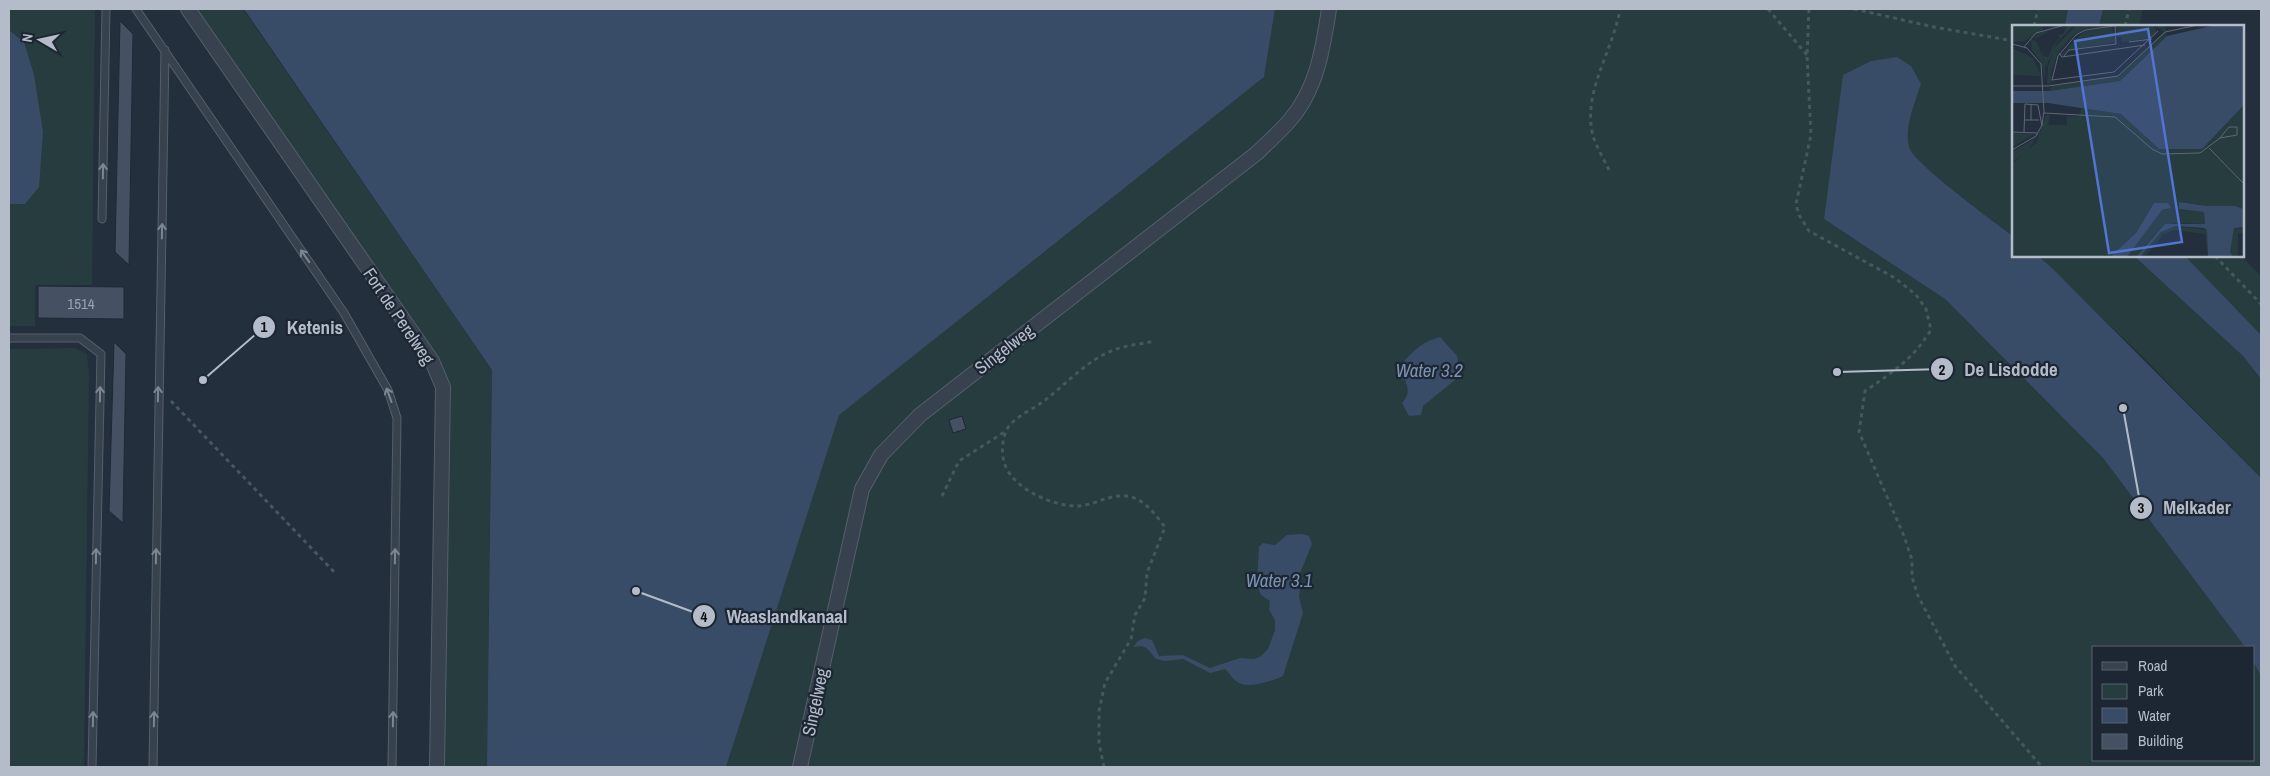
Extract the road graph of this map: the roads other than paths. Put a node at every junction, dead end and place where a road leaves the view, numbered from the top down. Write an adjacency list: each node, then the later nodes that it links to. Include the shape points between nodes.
1 (106, 9): 6 (lane, one-way to 1)
2 (136, 9): 5 (lane)
3 (188, 9): 11 (street, Fort de Perelweg, via 432,361 443,387)
4 (1329, 9): 12 (street, Singelweg, via 1322,53 1311,88 1291,120 1258,153 920,415 881,455 862,489)
5 (165, 50): 9 (lane, one-way to 5); 10 (lane, one-way to 5, via 397,418 388,390 344,313)
6 (102, 219)
7 (9, 338): 8 (lane, one-way to 7, via 101,354 80,338)
8 (92, 767)
9 (153, 767)
10 (392, 767)
11 (437, 767)
12 (800, 767)

